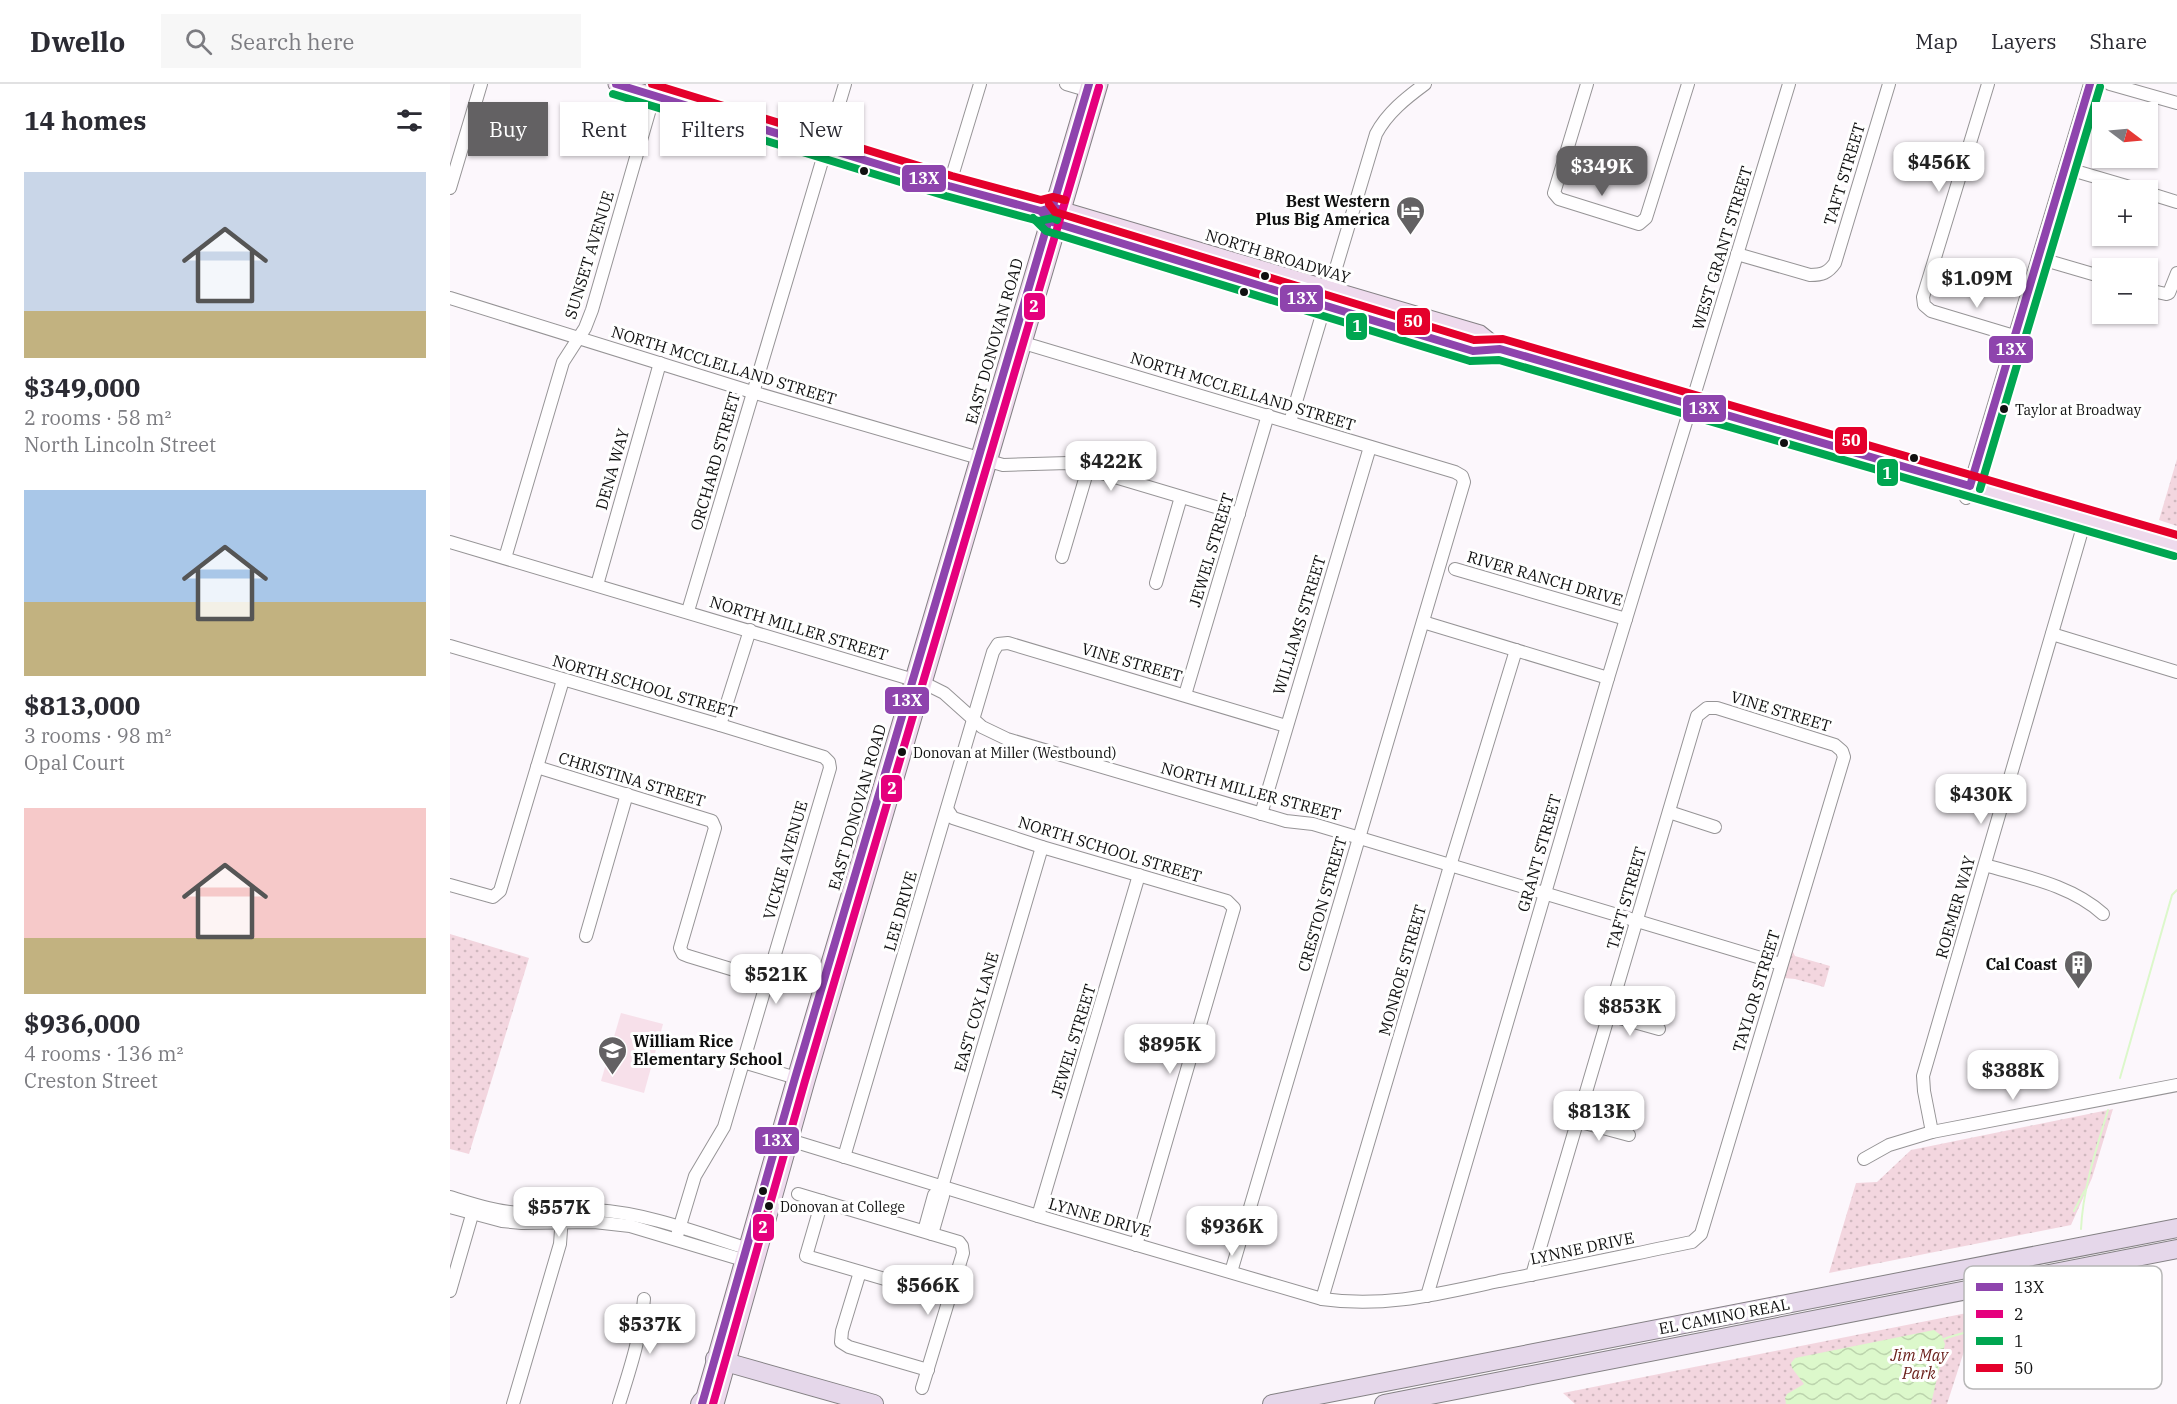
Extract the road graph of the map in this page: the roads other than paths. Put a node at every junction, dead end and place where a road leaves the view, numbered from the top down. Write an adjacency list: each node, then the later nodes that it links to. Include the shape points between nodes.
1 (481, 84): 24 (street)
2 (616, 84): 15 (main road, NORTH BROADWAY)
3 (845, 84): 16 (street, ORCHARD STREET)
4 (980, 84): 23 (street)
5 (1066, 84): 14 (street)
6 (1425, 84): 32 (street, via 1401,102 1376,134)
7 (1587, 84): 8 (street, via 1554,193 1556,197 1634,223 1646,218)
8 (1688, 84)
9 (1789, 84): 28 (street, WEST GRANT STREET)
10 (1889, 84): 28 (street, TAFT STREET, via 1835,263 1827,272 1810,275)
11 (1988, 84): 36 (street, via 1923,297 1930,311)
12 (2090, 84): 21 (street)
13 (2110, 84): 17 (street)
14 (1094, 88): 27 (main road, EAST DONOVAN ROAD)
15 (654, 95): 18 (main road, NORTH BROADWAY); 37 (street, SUNSET AVENUE, via 592,310)
16 (840, 102)
17 (2177, 103)
18 (778, 133)
19 (824, 156): 41 (street, ORCHARD STREET)
20 (852, 156): 23 (main road, NORTH BROADWAY)
21 (2065, 168): 22 (street); 29 (street)
22 (2106, 180)
23 (950, 186): 27 (main road, NORTH BROADWAY)
24 (450, 188)
25 (2158, 196): 26 (street)
26 (2177, 202)
27 (1053, 215): 32 (main road, NORTH BROADWAY); 35 (main road, NORTH BROADWAY); 38 (main road, EAST DONOVAN ROAD)
28 (1737, 254): 42 (street, WEST GRANT STREET)
29 (2038, 258): 31 (street); 36 (street)
30 (2177, 273): 33 (street, via 2169,293)
31 (2092, 274)
32 (1330, 290): 35 (street); 39 (main road, NORTH BROADWAY, via 1480,333)
33 (2158, 292)
34 (450, 298): 37 (street, NORTH MCCLELLAND STREET)
35 (1325, 305): 39 (main road, NORTH BROADWAY, via 1473,351); 44 (street)
36 (2014, 336): 50 (street)
37 (578, 339): 40 (street, NORTH MCCLELLAND STREET); 57 (street, SUNSET AVENUE, via 563,362)
38 (1019, 342): 43 (street, NORTH MCCLELLAND STREET); 47 (main road, EAST DONOVAN ROAD)
39 (1500, 349): 42 (main road, NORTH BROADWAY)
40 (660, 363): 41 (street, NORTH MCCLELLAND STREET); 60 (street, DENA WAY)
41 (753, 392): 47 (street, NORTH MCCLELLAND STREET); 61 (street, ORCHARD STREET)
42 (1693, 404): 45 (street, WEST GRANT STREET); 50 (main road, NORTH BROADWAY)
43 (1268, 415): 44 (street, NORTH MCCLELLAND STREET); 52 (street, JEWEL STREET)
44 (1290, 422): 46 (street, NORTH MCCLELLAND STREET)
45 (1687, 422): 62 (street, GRANT STREET)
46 (1370, 447): 49 (street, NORTH MCCLELLAND STREET); 77 (street, WILLIAMS STREET)
47 (984, 459): 48 (street, NORTH MCCLELLAND STREET, via 1003,465 1068,464); 72 (main road, EAST DONOVAN ROAD)
48 (1088, 469): 51 (street, NORTH MCCLELLAND STREET); 56 (street)
49 (1462, 476): 63 (street, CRESTON STREET, via 1464,486)
50 (1968, 492): 53 (main road, NORTH BROADWAY)
51 (1182, 497): 52 (street, NORTH MCCLELLAND STREET); 59 (street)
52 (1239, 514): 73 (street, JEWEL STREET)
53 (2085, 520): 55 (main road, NORTH BROADWAY); 65 (street, ROEMER WAY)
54 (450, 542): 57 (street, NORTH MILLER STREET)
55 (2177, 546)
56 (1062, 557)
57 (505, 558): 60 (street, NORTH MILLER STREET)
58 (1455, 568): 62 (street, RIVER RANCH DRIVE)
59 (1156, 583)
60 (597, 585): 61 (street, NORTH MILLER STREET)
61 (687, 611): 64 (street, NORTH MILLER STREET)
62 (1626, 619): 70 (street, GRANT STREET)
63 (1423, 622): 67 (street); 86 (street, CRESTON STREET)
64 (750, 630): 72 (street, NORTH MILLER STREET); 76 (street)
65 (2052, 634): 68 (street); 88 (street, ROEMER WAY)
66 (450, 646): 71 (street, NORTH SCHOOL STREET)
67 (1516, 650): 70 (street); 89 (street, MONROE STREET)
68 (2177, 672)
69 (987, 674): 73 (street, VINE STREET, via 998,644 1008,643); 75 (street, LEE DRIVE)
70 (1608, 678): 92 (street, GRANT STREET)
71 (563, 680): 76 (street, NORTH SCHOOL STREET); 80 (street)
72 (919, 681): 75 (street, NORTH MILLER STREET, via 944,693); 101 (main road, EAST DONOVAN ROAD)
73 (1185, 695): 77 (street, VINE STREET)
74 (1707, 708): 78 (street, VINE STREET, via 1835,745); 83 (street, TAFT STREET, via 1697,716)
75 (973, 719): 82 (street, LEE DRIVE); 84 (street, NORTH MILLER STREET, via 1007,739)
76 (720, 725): 79 (street, NORTH SCHOOL STREET, via 824,757)
77 (1286, 726): 84 (street, WILLIAMS STREET)
78 (1842, 751): 96 (street, TAYLOR STREET, via 1844,757)
79 (829, 762): 97 (street, VICKIE AVENUE)
80 (537, 767): 81 (street, CHRISTINA STREET); 91 (street, via 500,891 496,896 483,895)
81 (627, 794): 95 (street); 97 (street, CHRISTINA STREET, via 706,818 714,825 681,942 683,954)
82 (947, 809): 87 (street, NORTH SCHOOL STREET, via 954,818); 107 (street, LEE DRIVE)
83 (1669, 812): 85 (street); 94 (street, TAFT STREET)
84 (1261, 814): 86 (street, NORTH MILLER STREET)
85 (1715, 827)
86 (1358, 838): 89 (street, NORTH MILLER STREET); 128 (street, CRESTON STREET)
87 (1042, 847): 90 (street, NORTH SCHOOL STREET); 109 (street, EAST COX LANE)
88 (1985, 865): 93 (street, via 2056,886); 104 (street, ROEMER WAY, via 1923,1076)
89 (1450, 866): 92 (street, NORTH MILLER STREET); 135 (street, MONROE STREET)
90 (1139, 875): 115 (street, JEWEL STREET); 121 (street, NORTH SCHOOL STREET, via 1227,901 1234,908)
91 (450, 885)
92 (1544, 894): 94 (street, NORTH MILLER STREET); 132 (street, GRANT STREET)
93 (2103, 914)
94 (1636, 922): 96 (street, NORTH MILLER STREET); 98 (street, TAFT STREET)
95 (585, 936)
96 (1781, 964): 120 (street, TAYLOR STREET, via 1724,1161)
97 (767, 980): 100 (street, VICKIE AVENUE)
98 (1609, 1015): 99 (street); 103 (street, TAFT STREET)
99 (1659, 1029)
100 (743, 1062): 101 (street); 118 (street, VICKIE AVENUE, via 724,1127 695,1176)
101 (801, 1079): 106 (main road, EAST DONOVAN ROAD)
102 (2177, 1085): 104 (street)
103 (1577, 1120): 105 (street); 129 (street, TAFT STREET)
104 (1932, 1132): 108 (street, via 1889,1145)
105 (1629, 1135)
106 (784, 1139): 107 (street, LYNNE DRIVE); 123 (main road, EAST DONOVAN ROAD)
107 (844, 1157): 109 (street, LYNNE DRIVE)
108 (1864, 1159)
109 (942, 1187): 115 (street, LYNNE DRIVE); 119 (street, EAST COX LANE, via 943,1196)
110 (798, 1194): 112 (street)
111 (450, 1197): 114 (street)
112 (822, 1201): 119 (street); 127 (street, via 806,1256)
113 (450, 1207): 114 (street)
114 (474, 1209): 116 (street); 130 (street)
115 (1038, 1216): 121 (street, LYNNE DRIVE)
116 (562, 1218): 118 (street, via 594,1210 629,1215); 141 (street, via 560,1244)
117 (2177, 1228): 124 (highway, EL CAMINO REAL)
118 (677, 1233): 123 (street)
119 (928, 1233): 133 (street, via 963,1247)
120 (1697, 1239): 129 (street, LYNNE DRIVE)
121 (1136, 1245): 128 (street, LYNNE DRIVE)
122 (2177, 1249): 125 (highway, EL CAMINO REAL)
123 (751, 1256): 136 (main road, EAST DONOVAN ROAD)
124 (1982, 1266)
125 (2090, 1266)
126 (1964, 1269): 143 (highway, EL CAMINO REAL)
127 (860, 1272): 133 (street); 137 (street, via 841,1342)
128 (1231, 1272): 135 (street, LYNNE DRIVE)
129 (1532, 1275): 132 (street, LYNNE DRIVE)
130 (450, 1291)
131 (1964, 1291): 144 (highway, EL CAMINO REAL)
132 (1428, 1296): 135 (street, LYNNE DRIVE, via 1379,1303)
133 (950, 1298): 137 (street)
134 (644, 1299): 142 (street, via 638,1346)
135 (1322, 1299)
136 (721, 1361): 139 (main road, EAST DONOVAN ROAD); 140 (highway)
137 (928, 1370): 138 (street)
138 (922, 1388)
139 (705, 1403)
140 (868, 1403)
141 (513, 1404)
142 (619, 1404)
143 (1272, 1404)
144 (1384, 1404)

